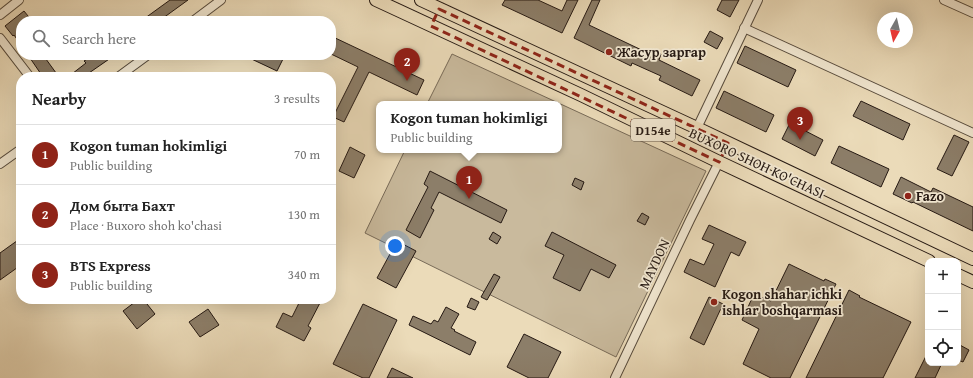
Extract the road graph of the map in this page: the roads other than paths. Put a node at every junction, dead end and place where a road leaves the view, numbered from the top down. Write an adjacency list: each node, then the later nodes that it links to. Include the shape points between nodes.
1 (19, 0): 9 (street)
2 (221, 0): 10 (street)
3 (376, 0): 11 (main road, BUXORO SHOH KO'CHASI / D154e)
4 (421, 0): 7 (main road, BUXORO SHOH KO'CHASI / D154e)
5 (758, 0): 12 (street)
6 (944, 0): 8 (street)
7 (439, 9): 11 (main road); 19 (main road, BUXORO SHOH KO'CHASI / D154e)
8 (973, 13)
9 (0, 15)
10 (200, 16)
11 (431, 26): 23 (main road, BUXORO SHOH KO'CHASI / D154e)
12 (744, 28): 19 (street); 20 (street)
13 (0, 38): 14 (street)
14 (16, 59)
15 (17, 60): 17 (street)
16 (141, 60): 18 (street)
17 (26, 72)
18 (125, 72)
19 (697, 128): 21 (main road, BUXORO SHOH KO'CHASI / D154e)
20 (973, 133)
21 (728, 143): 23 (main road); 26 (main road, BUXORO SHOH KO'CHASI / D154e)
22 (16, 153): 24 (street)
23 (719, 162): 25 (main road, BUXORO SHOH KO'CHASI / D154e); 29 (street, MAYDON)
24 (0, 164)
25 (925, 259)
26 (973, 259)
27 (961, 276): 28 (main road)
28 (973, 282)
29 (615, 378)

